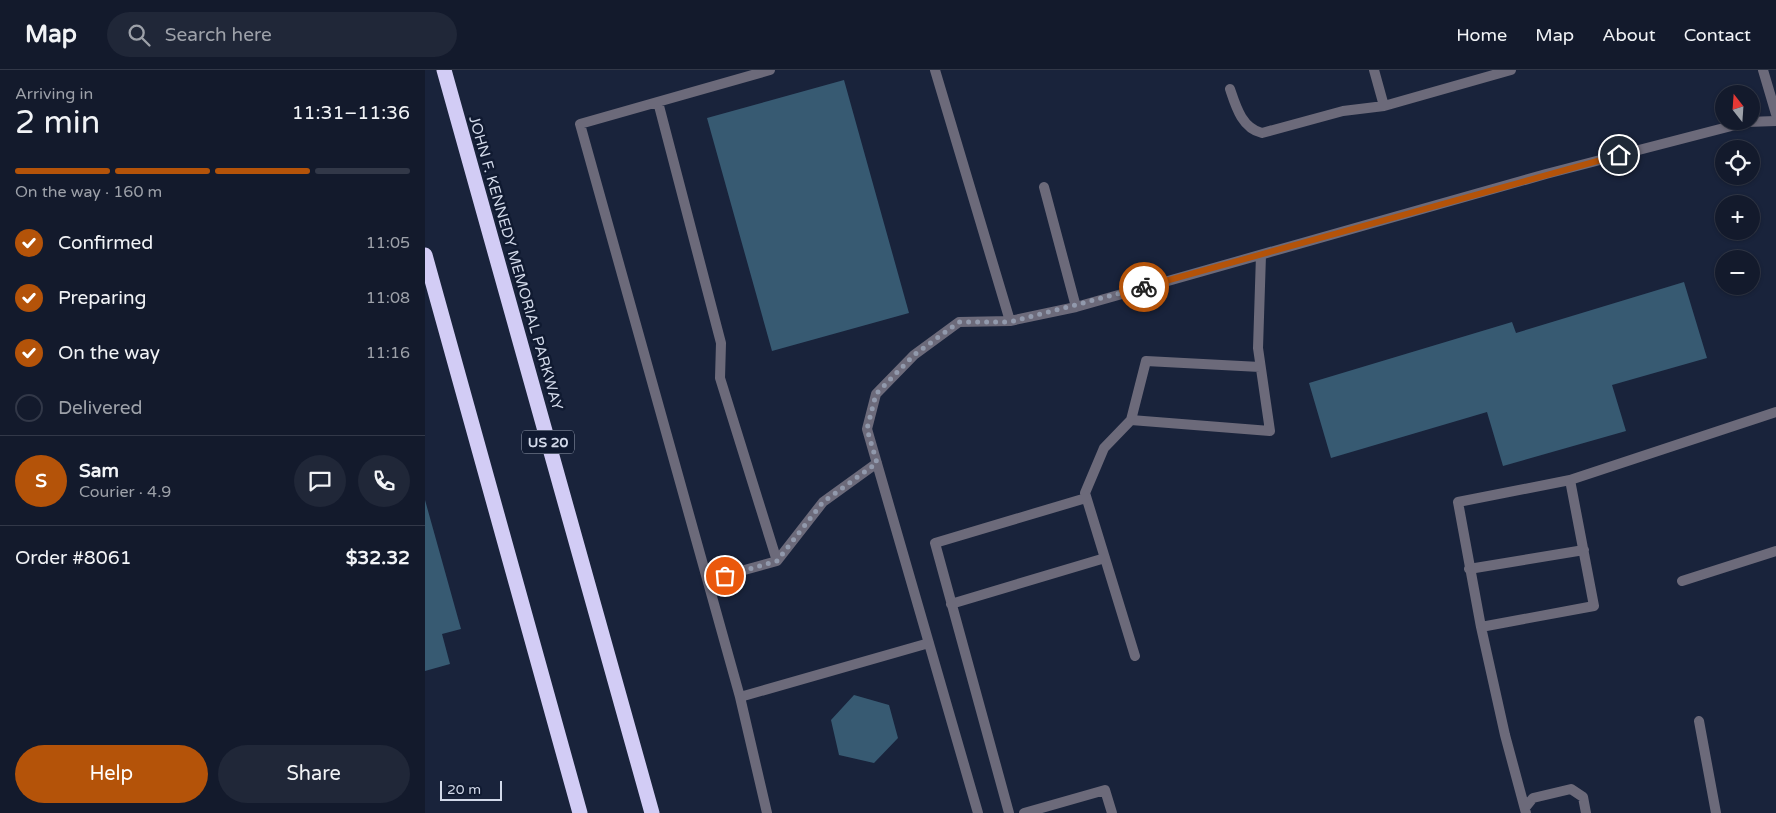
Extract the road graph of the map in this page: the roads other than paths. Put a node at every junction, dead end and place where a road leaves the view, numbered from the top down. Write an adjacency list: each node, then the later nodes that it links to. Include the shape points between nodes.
1 (444, 70): 38 (highway, JOHN F. KENNEDY MEMORIAL PARKWAY / US 20)
2 (770, 70): 8 (street)
3 (935, 70): 16 (street)
4 (1374, 70): 9 (street)
5 (1511, 70): 9 (street)
6 (1763, 70): 10 (street)
7 (1230, 90): 9 (street, via 1247,125 1262,133 1343,111)
8 (658, 102): 26 (street, via 721,343 720,378); 28 (street, via 580,124)
9 (1384, 106)
10 (1776, 114)
11 (1776, 121): 14 (street, via 1747,122 1546,174)
12 (1044, 187): 15 (street)
13 (425, 254): 37 (highway)
14 (1261, 255): 15 (street); 17 (street, via 1258,348)
15 (1075, 306): 16 (street)
16 (1010, 322): 20 (street, via 959,322 914,355 876,394 867,429)
17 (1261, 367): 19 (street, via 1146,361); 19 (street, via 1270,431)
18 (1776, 412): 21 (street)
19 (1131, 420): 22 (street, via 1104,448 1085,493)
20 (877, 463): 26 (street, via 823,502); 32 (street)
21 (1569, 480): 23 (street); 27 (street, via 1458,502)
22 (1086, 498): 25 (street); 30 (street, via 935,543)
23 (1584, 550): 27 (street); 31 (street, via 1594,606)
24 (1776, 551): 29 (street)
25 (1105, 558): 30 (street); 33 (street)
26 (777, 561): 28 (street)
27 (1469, 569): 31 (street)
28 (708, 580): 34 (street)
29 (1682, 581)
30 (951, 604): 41 (street)
31 (1481, 627): 36 (street)
32 (929, 643): 34 (street); 40 (street)
33 (1135, 656)
34 (740, 697): 39 (street)
35 (1699, 721): 45 (street)
36 (1526, 811): 44 (street, via 1533,798 1571,789 1583,797)
37 (580, 813)
38 (652, 813)
39 (767, 813)
40 (978, 813)
41 (1009, 813)
42 (1024, 813): 43 (street, via 1105,790)
43 (1112, 813)
44 (1586, 813)
45 (1716, 813)

